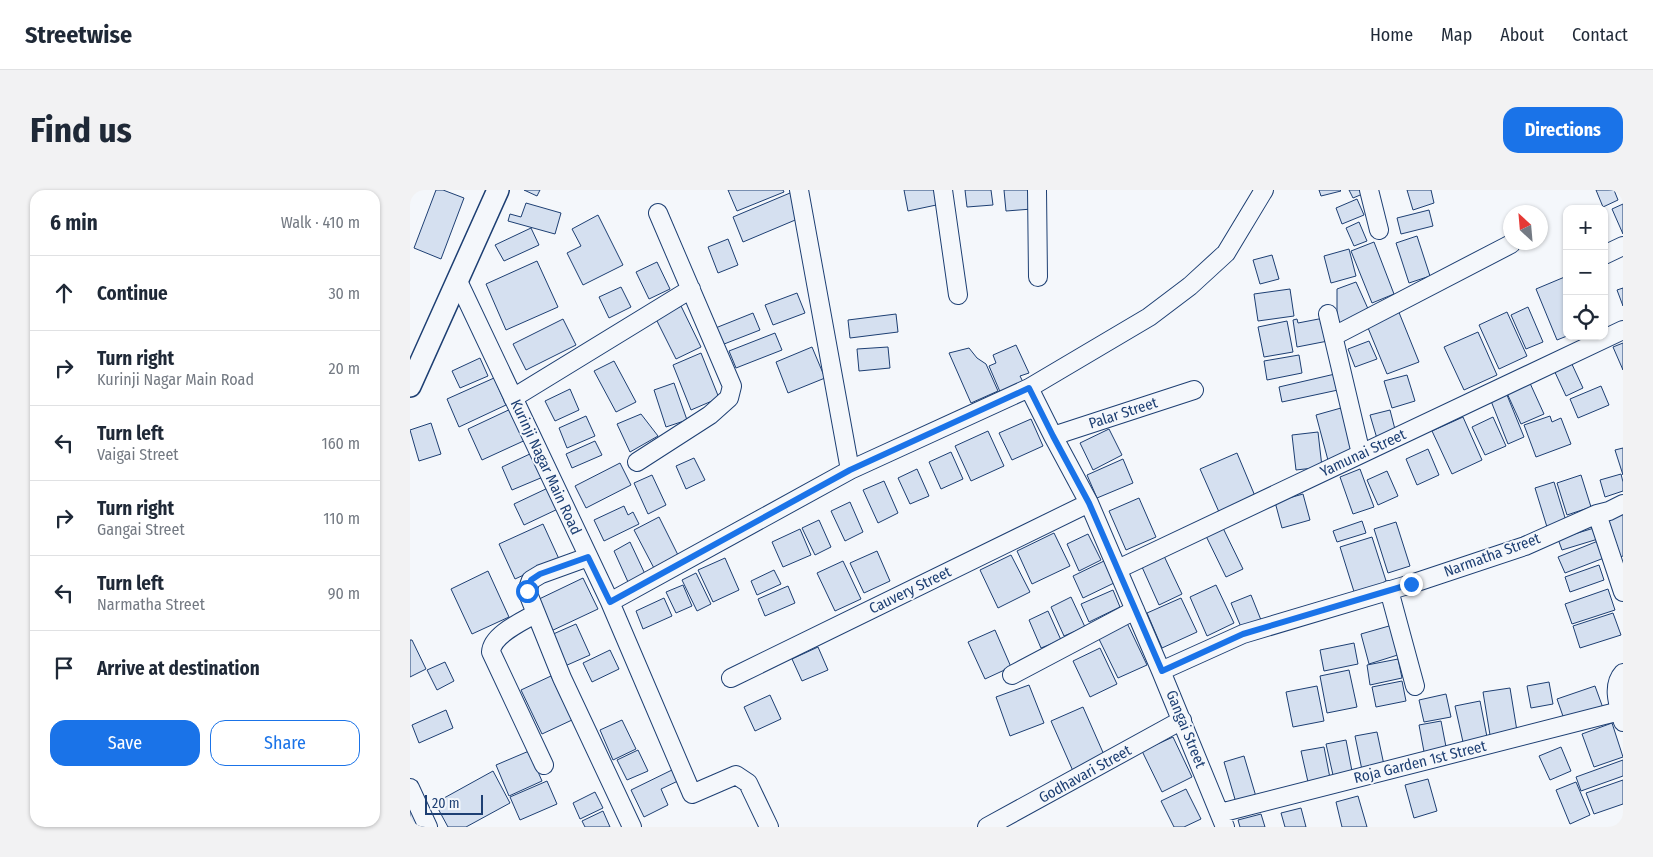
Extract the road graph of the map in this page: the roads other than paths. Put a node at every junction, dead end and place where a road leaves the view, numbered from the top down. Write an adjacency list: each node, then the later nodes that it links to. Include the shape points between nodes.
1 (498, 190): 13 (street)
2 (799, 190): 26 (street)
3 (943, 190): 15 (street)
4 (1037, 190): 12 (street)
5 (1264, 190): 20 (street, via 1226,254 1190,286 1149,317)
6 (1369, 190): 8 (street)
7 (658, 213): 14 (street)
8 (1379, 230)
9 (1623, 246): 11 (street)
10 (1503, 248): 18 (street)
11 (1608, 253)
12 (1038, 276)
13 (457, 279): 19 (street); 22 (street, Kurinji Nagar Main Road)
14 (691, 289): 22 (street); 25 (street, via 732,386 729,398 710,415)
15 (958, 295)
16 (1328, 314): 18 (street)
17 (1612, 332): 24 (street, Yamunai Street)
18 (1334, 336): 24 (street)
19 (410, 386)
20 (1029, 388): 23 (street, Gangai Street); 26 (street)
21 (1194, 390): 23 (street, Palar Street)
22 (513, 398): 30 (street, Kurinji Nagar Main Road)
23 (1053, 436): 27 (street, Gangai Street)
24 (1361, 454): 31 (street, Yamunai Street)
25 (636, 462)
26 (850, 470): 34 (street)
27 (1089, 503): 31 (street, Gangai Street); 40 (street, Cauvery Street)
28 (1623, 504): 29 (street, Narmatha Street)
29 (1597, 514): 32 (street, Narmatha Street, via 1525,546); 33 (street)
30 (588, 557): 34 (street, Kurinji Nagar Main Road); 36 (street, via 531,580 527,591)
31 (1118, 569): 35 (street, Gangai Street)
32 (1390, 590): 37 (street, Narmatha Street, via 1243,634); 41 (street)
33 (1623, 592)
34 (610, 602): 49 (street, Kurinji Nagar Main Road, via 692,794 736,775 748,783)
35 (1135, 610): 37 (street, Gangai Street); 39 (street)
36 (535, 614): 44 (street, via 498,637 491,645 491,652); 48 (street)
37 (1162, 671): 43 (street, Gangai Street)
38 (1623, 673): 42 (street, via 1616,687)
39 (1012, 675)
40 (731, 678)
41 (1416, 686)
42 (1622, 717): 46 (street, Roja Garden 1st Street)
43 (1182, 720): 46 (street, Gangai Street); 50 (street, Godhavari Street)
44 (544, 766)
45 (410, 788): 47 (street)
46 (1223, 820)
47 (428, 827)
48 (632, 827)
49 (769, 827)
50 (987, 827)

